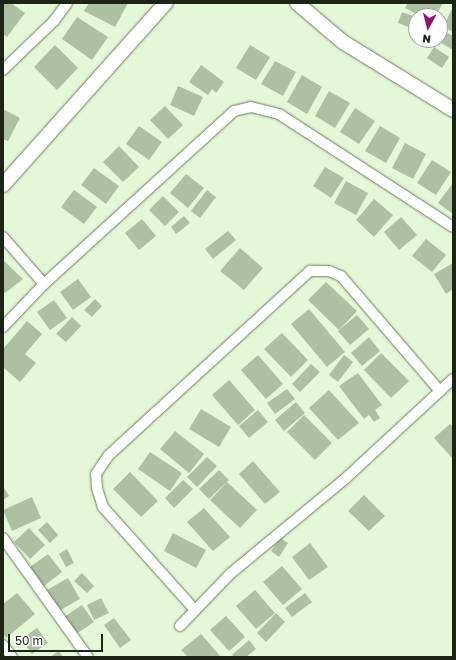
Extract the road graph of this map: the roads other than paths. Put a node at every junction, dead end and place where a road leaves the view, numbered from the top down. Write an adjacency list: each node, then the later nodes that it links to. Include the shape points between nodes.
1 (67, 3): 4 (street, via 54,21)
2 (166, 3): 6 (street)
3 (297, 3): 5 (street, via 343,42)
4 (3, 70)
5 (453, 110)
6 (3, 185)
7 (453, 227): 9 (street, via 279,114 251,108 234,111)
8 (3, 237): 9 (street)
9 (44, 284): 10 (street)
10 (3, 328)
11 (453, 379): 12 (street)
12 (440, 391): 14 (street, via 346,478 230,574); 14 (street, via 341,276 329,271 310,271 109,455 96,474 103,507)
13 (3, 538): 18 (street)
14 (196, 610): 15 (street)
15 (180, 626)
16 (3, 645): 17 (street)
17 (12, 657)
18 (88, 657)

